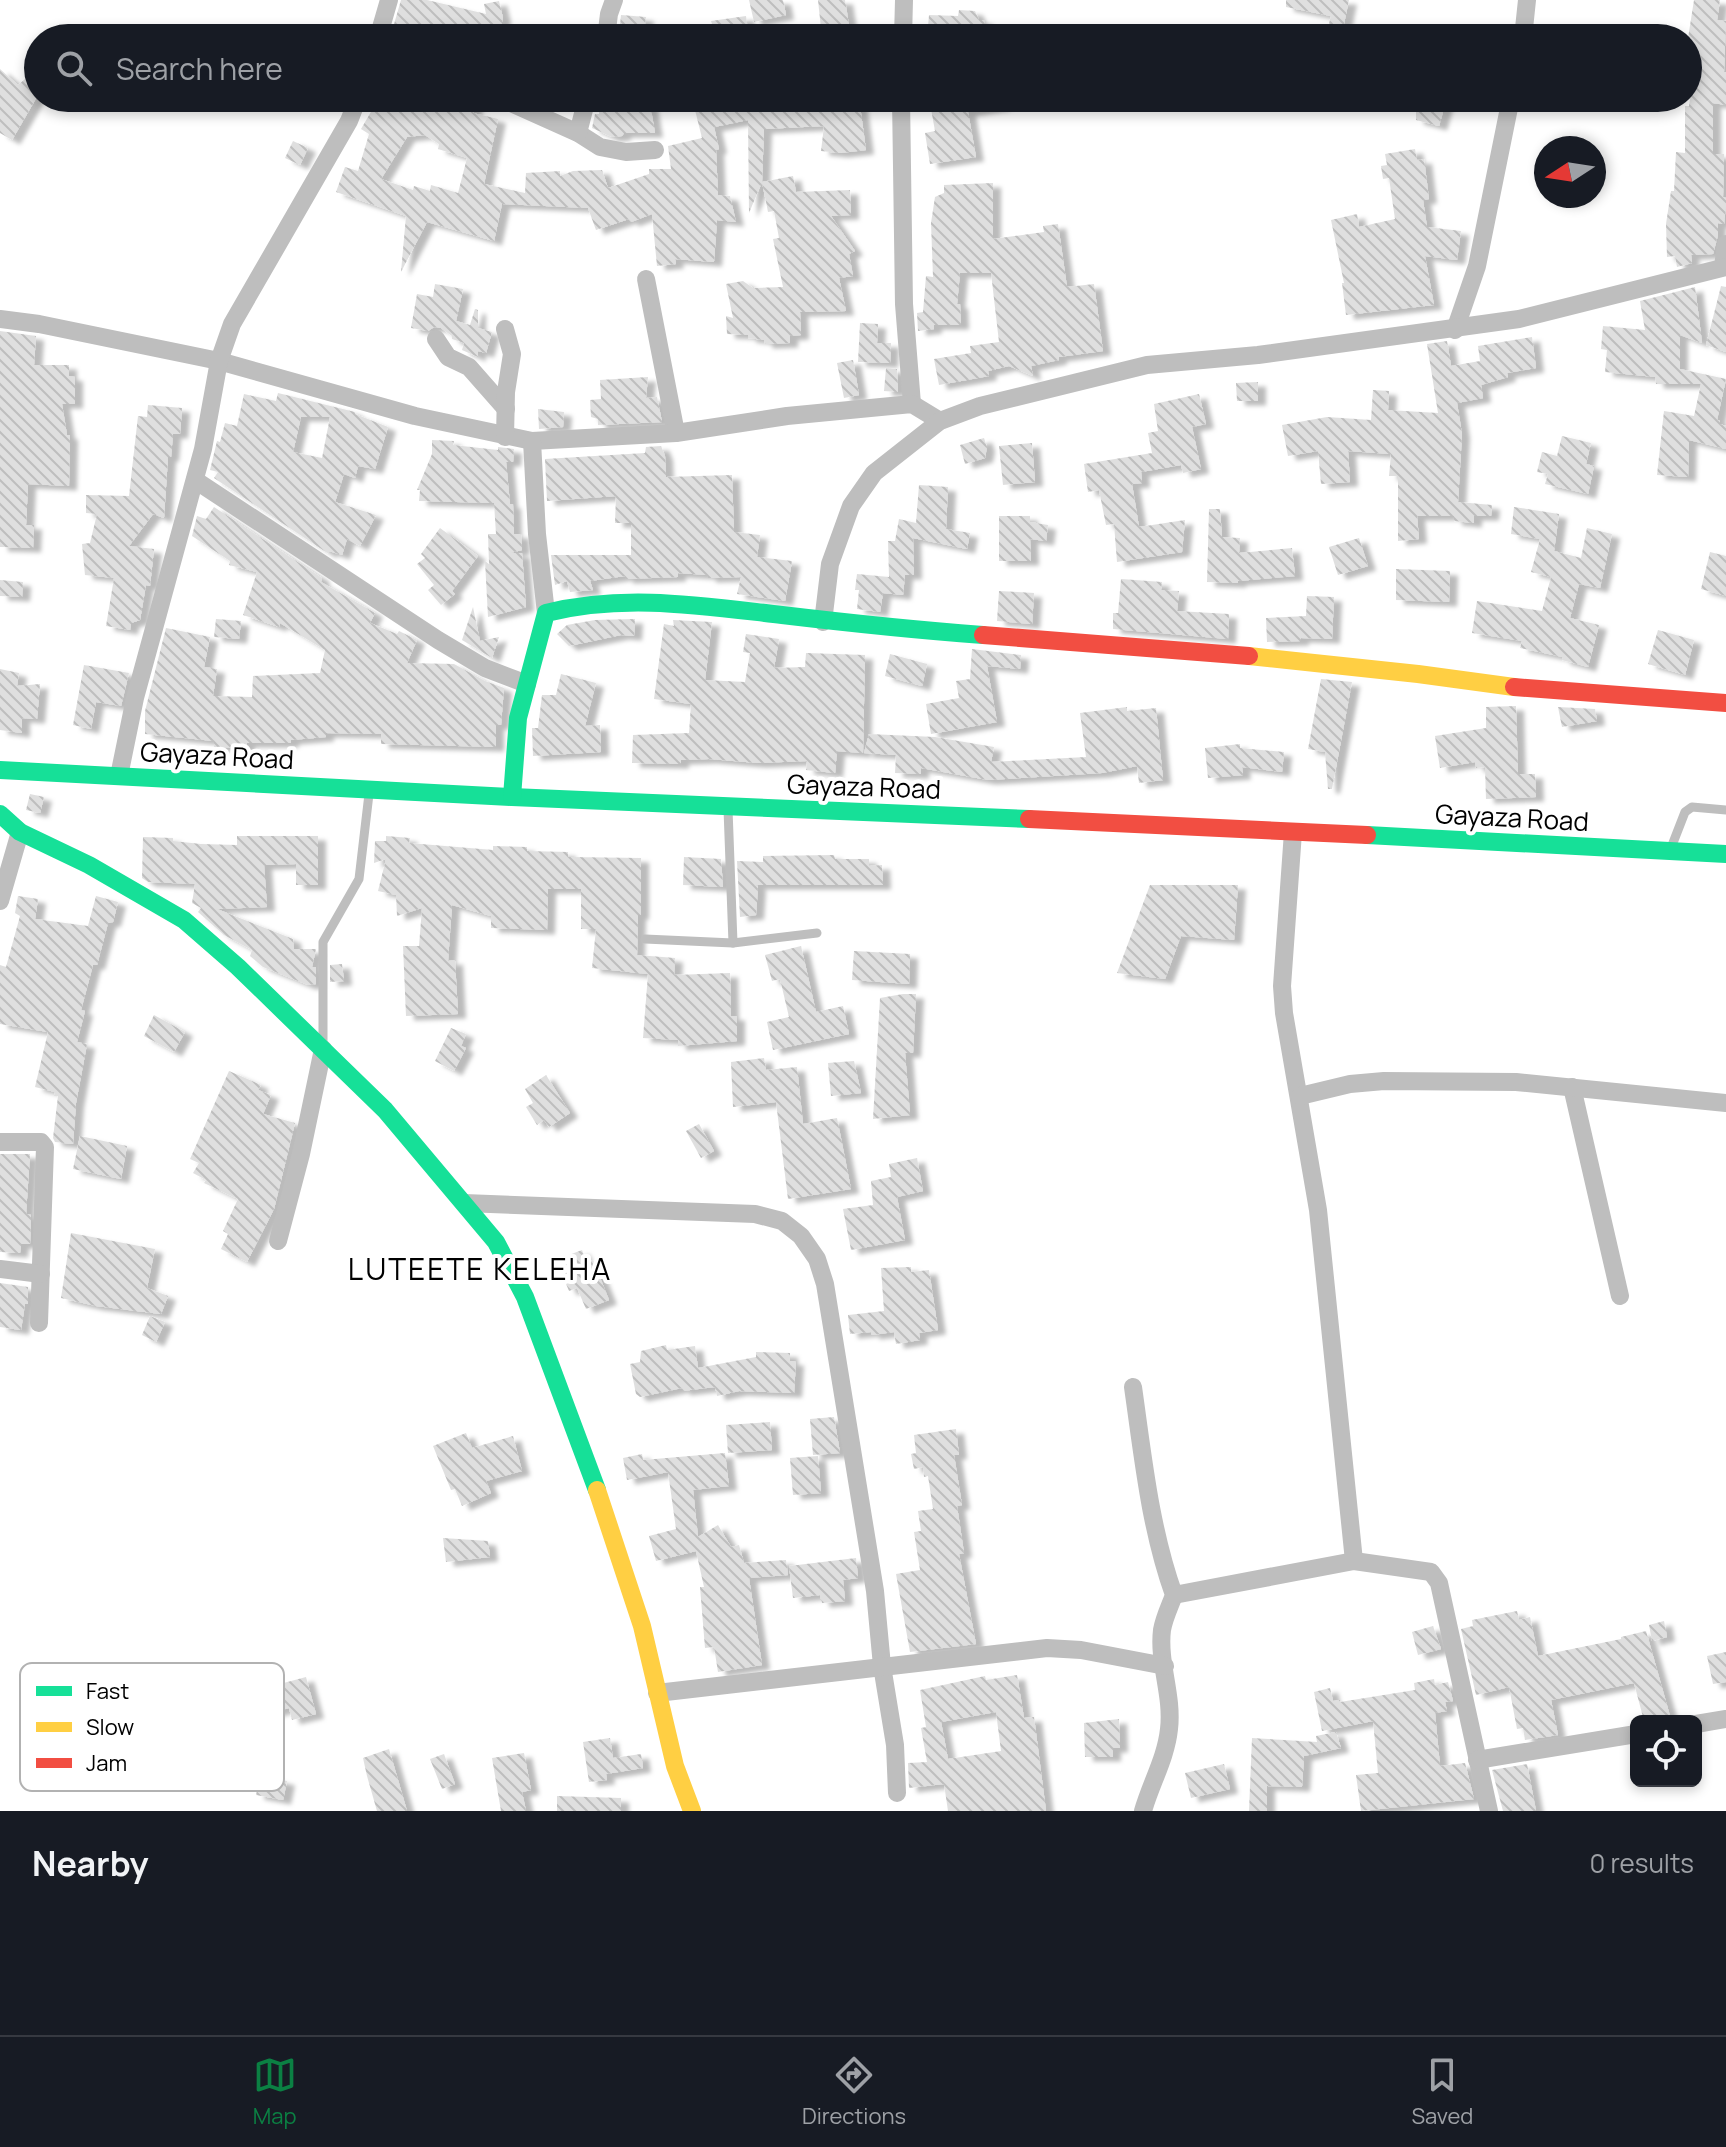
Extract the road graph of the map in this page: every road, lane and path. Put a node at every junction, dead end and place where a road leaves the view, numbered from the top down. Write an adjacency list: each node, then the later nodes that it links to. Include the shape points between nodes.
1 (389, 0): 5 (street)
2 (614, 0): 6 (street)
3 (904, 0): 7 (street)
4 (1527, 0): 8 (street)
5 (382, 24)
6 (609, 24)
7 (903, 24)
8 (1524, 24)
9 (353, 112): 23 (street, via 232,324)
10 (531, 112): 14 (street)
11 (583, 112): 14 (street)
12 (901, 112): 24 (street, via 904,304)
13 (1508, 112): 21 (street, via 1477,266)
14 (578, 133): 15 (street, via 600,147)
15 (655, 150)
16 (1726, 244): 17 (street)
17 (1724, 267): 21 (street)
18 (646, 279): 27 (street)
19 (0, 319): 23 (street)
20 (505, 329): 25 (street, via 512,354)
21 (1455, 330): 26 (street, via 1147,365 980,406)
22 (436, 339): 25 (street, via 448,357 469,367)
23 (219, 361): 28 (street); 30 (street)
24 (912, 404): 26 (street); 27 (street)
25 (506, 409): 28 (street)
26 (940, 421): 32 (street, via 874,473 851,506 830,564)
27 (676, 433): 29 (street)
28 (505, 437): 29 (street)
29 (532, 441): 31 (street)
30 (195, 480): 33 (street, via 438,640 485,668); 36 (street)
31 (546, 613): 32 (street, via 574,606 659,601); 33 (street)
32 (823, 622): 34 (street, via 1202,651 1518,688)
33 (527, 684): 38 (street, via 518,718)
34 (1726, 703)
35 (0, 770): 36 (street, Gayaza Road)
36 (119, 776): 37 (street, Gayaza Road)
37 (369, 790): 38 (street, Gayaza Road); 50 (lane, via 359,879 323,942)
38 (512, 797): 39 (street, Gayaza Road)
39 (728, 806): 43 (street, Gayaza Road); 49 (lane)
40 (1726, 810): 44 (lane, via 1692,807 1685,812)
41 (0, 814): 42 (street)
42 (20, 832): 46 (street); 50 (street, via 184,920)
43 (1293, 832): 44 (street, Gayaza Road); 52 (street, via 1282,986)
44 (1670, 851): 45 (street, Gayaza Road)
45 (1726, 854)
46 (0, 901)
47 (817, 933): 49 (lane)
48 (645, 939): 49 (lane)
49 (733, 943)
50 (323, 1049): 55 (street, via 385,1110); 56 (street)
51 (1572, 1087): 52 (street, via 1384,1081); 53 (street); 59 (street)
52 (1300, 1096): 62 (street, via 1318,1210)
53 (1726, 1103)
54 (0, 1142): 58 (street, via 41,1142 45,1147)
55 (464, 1203): 64 (street, via 755,1214 782,1221 801,1236 817,1259 825,1284 860,1490); 66 (street, via 496,1242 548,1355 633,1598)
56 (278, 1241)
57 (0, 1269): 58 (street)
58 (41, 1274): 60 (street)
59 (1620, 1296)
60 (39, 1323)
61 (1133, 1387): 63 (street, via 1151,1517)
62 (1354, 1561): 63 (street); 70 (street, via 1431,1572 1439,1583)
63 (1174, 1595): 65 (street, via 1163,1626)
64 (882, 1666): 65 (street, via 1047,1648); 66 (street); 71 (street)
65 (1165, 1666): 73 (street, via 1170,1727)
66 (657, 1693): 72 (street)
67 (1726, 1719): 68 (street)
68 (1702, 1723)
69 (1630, 1735): 70 (street)
70 (1477, 1760): 74 (street)
71 (897, 1793)
72 (692, 1811)
73 (1143, 1811)
74 (1489, 1811)

